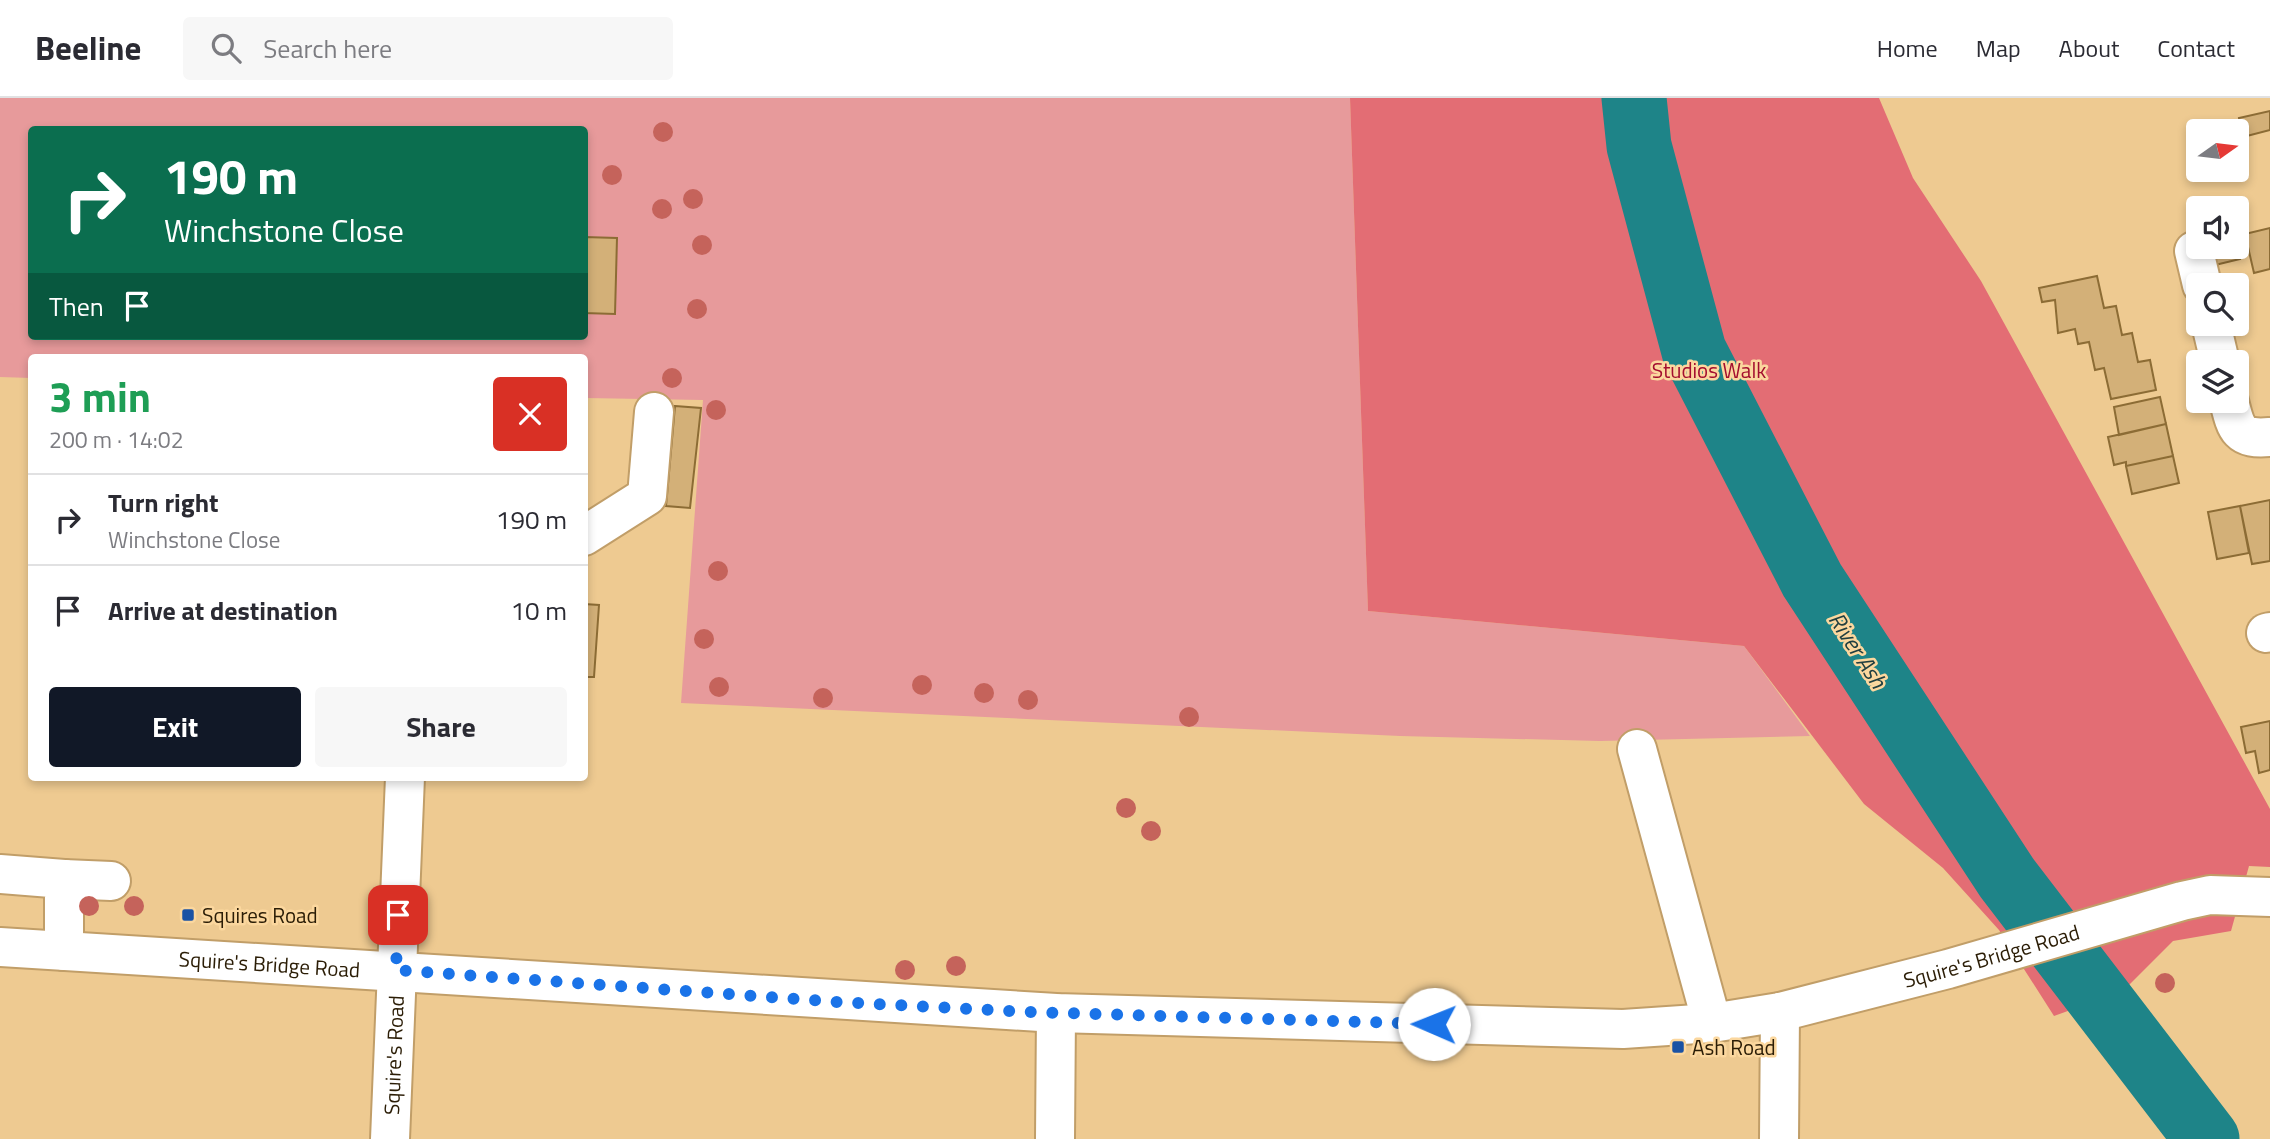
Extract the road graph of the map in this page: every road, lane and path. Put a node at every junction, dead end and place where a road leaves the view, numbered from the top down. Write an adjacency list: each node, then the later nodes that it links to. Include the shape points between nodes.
1 (654, 412): 4 (street, via 647,496)
2 (2232, 413): 3 (street, via 2234,424 2248,438)
3 (2270, 438)
4 (588, 533)
5 (1637, 749): 16 (street)
6 (405, 781): 13 (street, Squire's Road)
7 (0, 874): 8 (street)
8 (64, 879): 9 (street); 12 (street)
9 (111, 881)
10 (2270, 897): 14 (street, Squire's Bridge Road, via 2210,895 2182,901)
11 (0, 947): 12 (street, Squire's Bridge Road)
12 (64, 951): 13 (street, Squire's Bridge Road)
13 (396, 970): 15 (street, Squire's Bridge Road); 17 (street, Squire's Road)
14 (1780, 1012): 16 (street, Squire's Bridge Road); 19 (street)
15 (1056, 1013): 16 (street, Squire's Bridge Road, via 1623,1029); 18 (street)
16 (1712, 1023)
17 (390, 1139)
18 (1055, 1139)
19 (1779, 1139)

